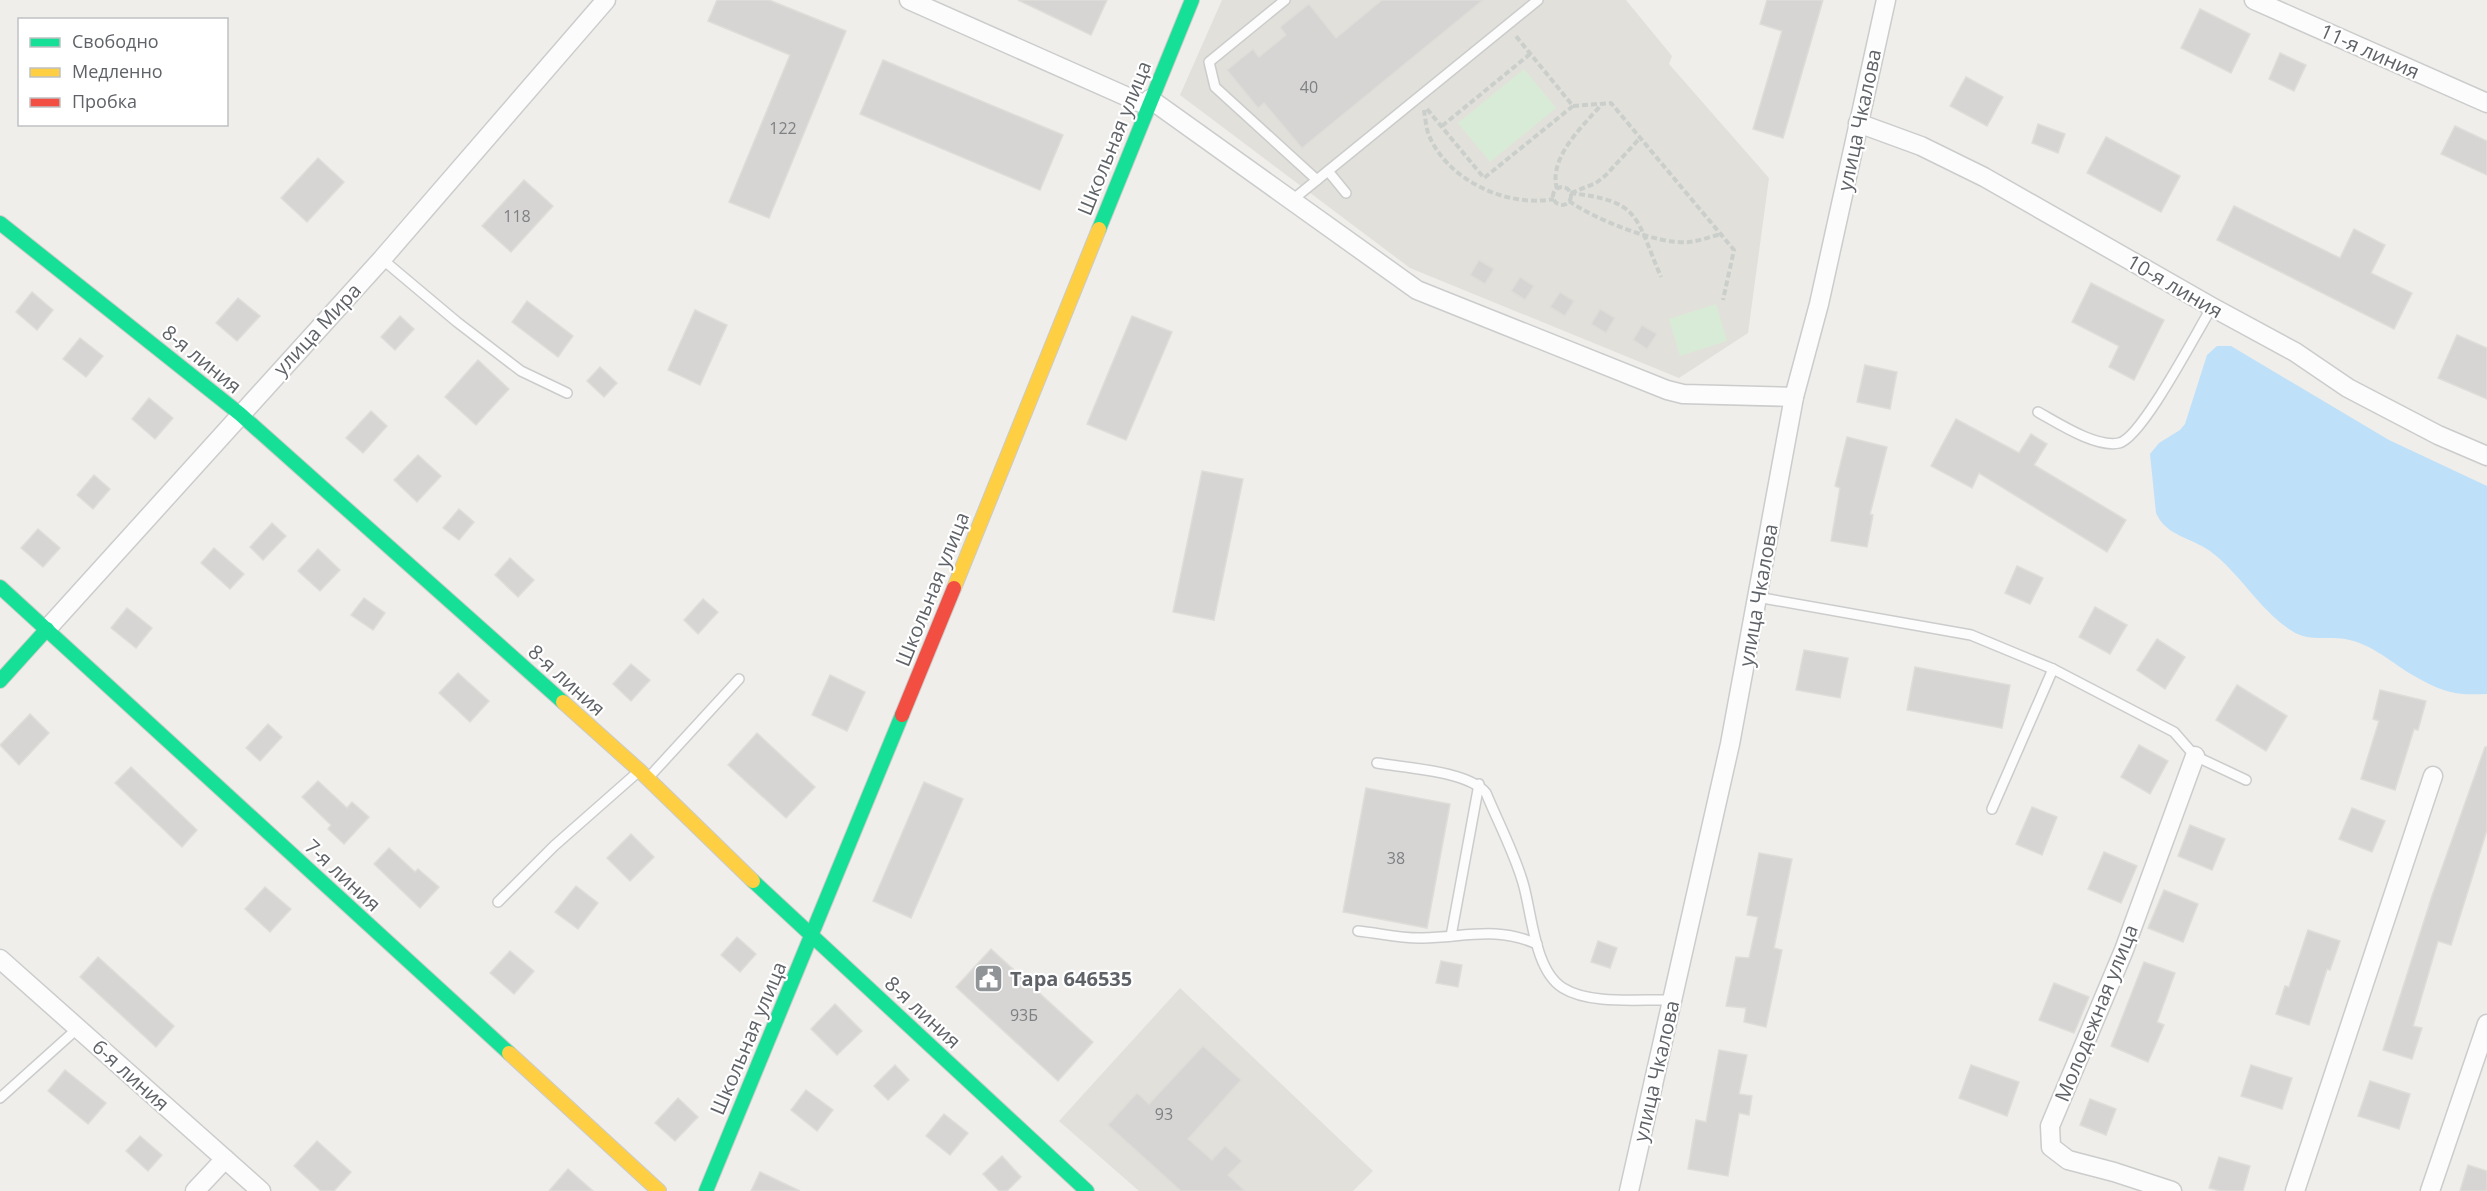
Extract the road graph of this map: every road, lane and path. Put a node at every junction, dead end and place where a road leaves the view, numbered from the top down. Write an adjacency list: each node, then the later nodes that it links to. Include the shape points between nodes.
1 (606, 0): 28 (street, улица Мира)
2 (909, 0): 10 (street)
3 (1192, 0): 10 (street, Школьная улица)
4 (1285, 0): 18 (lane, via 1209,62 1215,87)
5 (1538, 0): 8 (lane)
6 (1886, 0): 14 (street, улица Чкалова)
7 (2254, 0): 11 (street, 11-я линия)
8 (1506, 26): 9 (path); 17 (lane)
9 (1530, 54): 13 (path); 15 (path)
10 (1149, 103): 23 (street); 53 (street, Школьная улица)
11 (2487, 103)
12 (1602, 104): 13 (path); 16 (path, via 1611,103); 19 (path, via 1560,158 1553,178)
13 (1573, 106): 15 (path, via 1484,178)
14 (1858, 123): 31 (street, 10-я линия, via 1921,146 1984,177); 33 (street, улица Чкалова, via 1819,304)
15 (1442, 126): 22 (path, via 1423,103 1428,132 1438,152 1457,172 1482,188 1510,198)
16 (1640, 138): 21 (path, via 1606,176); 27 (path)
17 (1329, 171): 18 (lane); 20 (lane)
18 (1317, 180): 23 (lane)
19 (1557, 189): 21 (path, via 1565,188); 22 (path)
20 (1346, 193)
21 (1570, 193): 24 (path); 26 (path, via 1599,196 1625,207 1636,217)
22 (1554, 199): 24 (path, via 1560,205)
23 (1292, 201): 33 (street, via 1417,290 1667,390 1683,394)
24 (1569, 201): 26 (path, via 1602,220)
25 (0, 223): 35 (street, 8-я линия)
26 (1643, 234): 27 (path, via 1689,242); 29 (path)
27 (1721, 234): 30 (path, via 1734,250)
28 (382, 259): 32 (lane, via 521,371); 35 (street, улица Мира)
29 (1661, 277)
30 (1723, 300)
31 (2212, 307): 34 (lane, via 2134,434 2119,443 2096,442); 36 (street, 10-я линия, via 2295,352 2348,388)
32 (567, 393)
33 (1794, 397): 38 (street, улица Чкалова)
34 (2038, 412)
35 (240, 414): 39 (street, улица Мира); 45 (street, 8-я линия)
36 (2487, 456)
37 (0, 587): 39 (street, 7-я линия)
38 (1757, 597): 40 (lane, via 1971,635); 56 (street, улица Чкалова, via 1730,744)
39 (47, 629): 42 (street, улица Мира); 63 (street, 7-я линия)
40 (2053, 669): 43 (lane, via 2174,732); 49 (lane)
41 (740, 679): 45 (lane)
42 (0, 681)
43 (2195, 756): 47 (lane); 67 (street, Молодежная улица, via 2124,950 2050,1126 2051,1147 2068,1160)
44 (1377, 763): 48 (lane)
45 (644, 775): 50 (lane, via 554,846); 53 (street, 8-я линия)
46 (2433, 776): 68 (street)
47 (2246, 780)
48 (1479, 784): 52 (lane); 54 (lane, via 1522,881)
49 (1992, 809)
50 (498, 902)
51 (1358, 930): 52 (lane, via 1421,939)
52 (1450, 936): 54 (lane, via 1517,935)
53 (812, 937): 64 (street, Школьная улица); 65 (street, 8-я линия)
54 (1537, 944): 56 (lane, via 1546,971 1563,988 1593,999)
55 (0, 959): 58 (street, 6-я линия)
56 (1672, 1000): 66 (street, улица Чкалова)
57 (2487, 1024): 69 (street)
58 (78, 1028): 59 (lane); 60 (street, 6-я линия)
59 (0, 1098)
60 (225, 1160): 61 (street); 62 (street, 6-я линия)
61 (195, 1191)
62 (261, 1191)
63 (659, 1191)
64 (706, 1191)
65 (1088, 1191)
66 (1629, 1191)
67 (2172, 1191)
68 (2295, 1191)
69 (2430, 1191)

